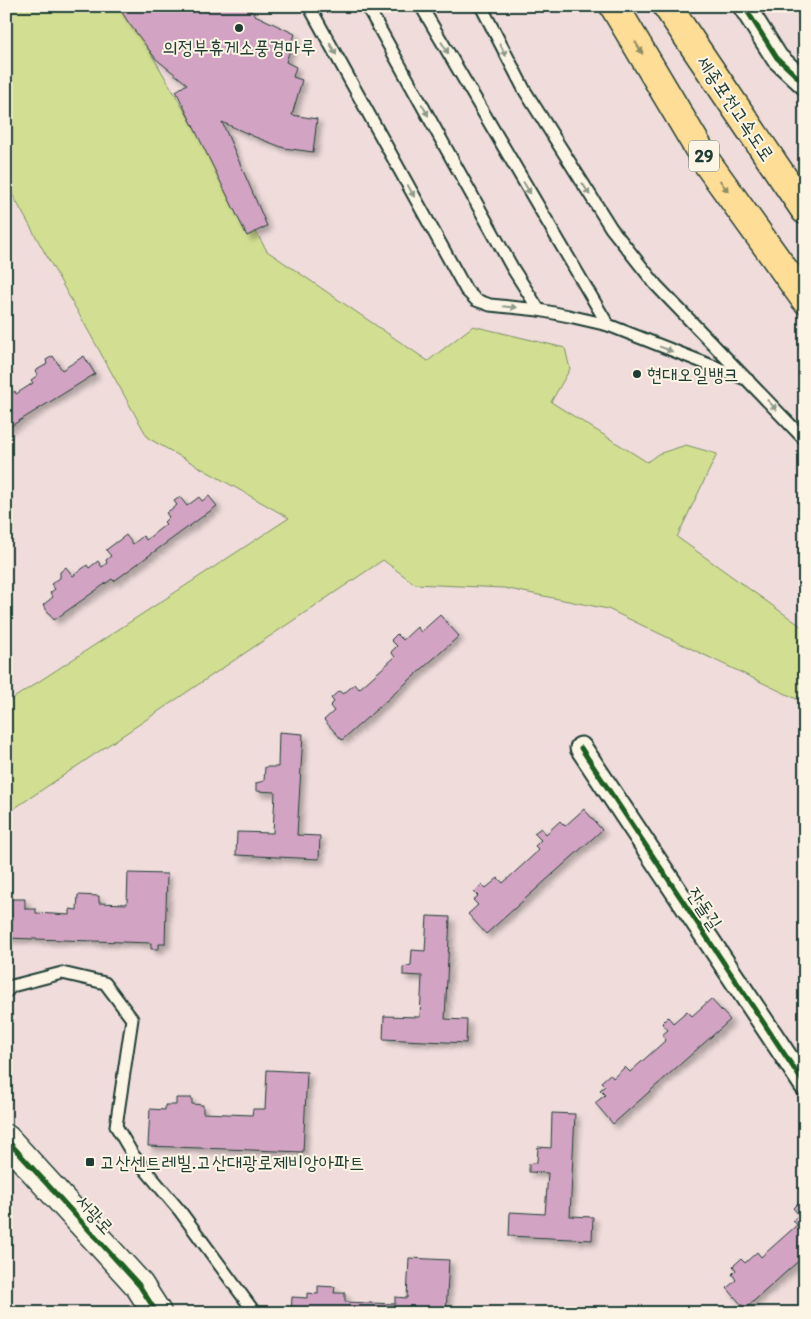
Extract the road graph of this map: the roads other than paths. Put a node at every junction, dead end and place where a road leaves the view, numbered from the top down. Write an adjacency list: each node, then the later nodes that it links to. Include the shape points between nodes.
1 (309, 6): 11 (lane, one-way to 11, via 466,290 476,300 490,305)
2 (367, 6): 11 (lane, one-way to 11)
3 (421, 6): 12 (lane, one-way to 12)
4 (481, 6): 13 (lane, one-way to 13, via 525,91 611,228 656,285)
5 (614, 6): 10 (highway, 29, one-way to 10, via 708,164)
6 (667, 6): 9 (highway, 세종포천고속도로)
7 (744, 6): 8 (street, via 777,58)
8 (805, 84)
9 (805, 210)
10 (805, 299)
11 (539, 310): 12 (lane)
12 (608, 326): 13 (lane, one-way to 13)
13 (748, 380): 14 (lane, one-way to 14)
14 (805, 440)
15 (581, 748): 17 (street, 잔돌길)
16 (6, 992): 20 (lane, via 12,986 62,973 105,983 132,1019 116,1126 132,1155 180,1211)
17 (805, 1086)
18 (6, 1139): 19 (street, 서광로, via 139,1285)
19 (157, 1313)
20 (255, 1313)

